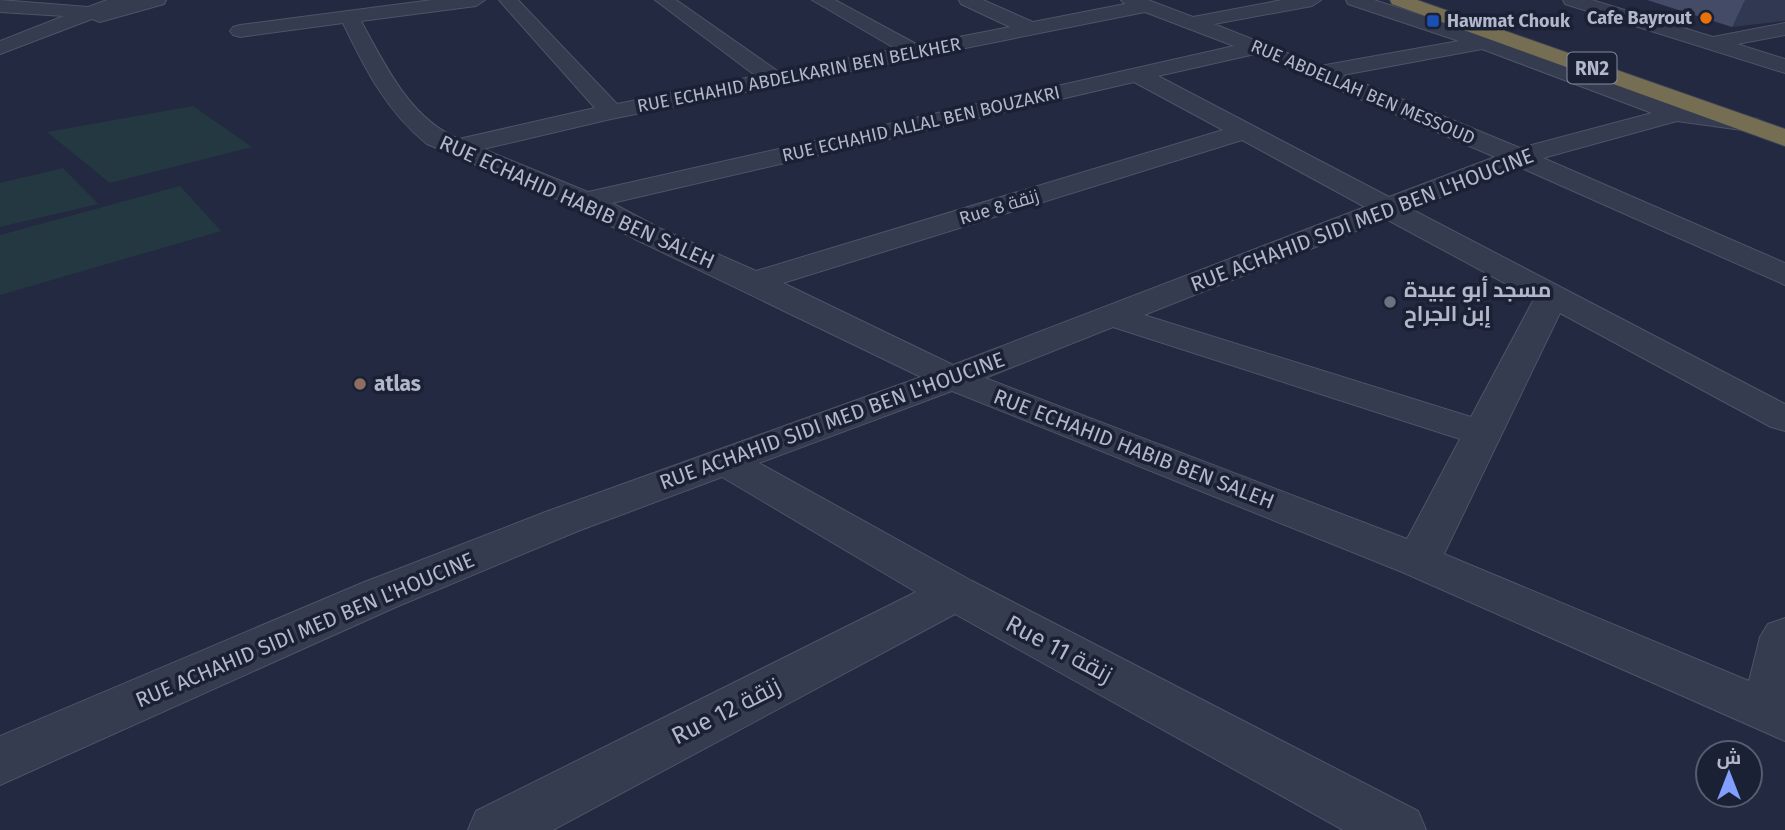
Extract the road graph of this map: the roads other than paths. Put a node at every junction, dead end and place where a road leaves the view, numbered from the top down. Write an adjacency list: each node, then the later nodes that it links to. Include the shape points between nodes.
1 (124, 0): 15 (street)
2 (158, 0): 17 (street)
3 (476, 0): 18 (street)
4 (508, 0): 33 (street)
5 (663, 0): 32 (street)
6 (821, 0): 28 (street)
7 (968, 0): 21 (street)
8 (1312, 0): 19 (street)
9 (1355, 0): 24 (street)
10 (1399, 0): 35 (highway, RN2)
11 (1462, 0): 16 (highway)
12 (1572, 0): 25 (street)
13 (1138, 3): 19 (street, RUE ABDELLAH BEN MESSOUD); 21 (street, RUE ECHAHID ABDELKARIN BEN BELKHER)
14 (0, 6): 15 (street)
15 (87, 13): 17 (street); 20 (street)
16 (1499, 13)
17 (110, 14): 20 (street)
18 (350, 18): 23 (street); 38 (street, RUE ECHAHID HABIB BEN SALEH, via 377,71 420,128)
19 (1188, 23): 26 (street, RUE ABDELLAH BEN MESSOUD)
20 (61, 26): 27 (street)
21 (1031, 29): 28 (street, RUE ECHAHID ABDELKARIN BEN BELKHER)
22 (1785, 29): 25 (street)
23 (240, 31)
24 (1484, 42): 30 (street); 34 (street)
25 (1712, 43): 29 (street)
26 (1257, 47): 30 (street, RUE ABDELLAH BEN MESSOUD); 31 (street, RUE ECHAHID ALLAL BEN BOUZAKRI)
27 (0, 48)
28 (918, 53): 32 (street, RUE ECHAHID ABDELKARIN BEN BELKHER)
29 (1785, 66)
30 (1317, 74): 39 (street, RUE ABDELLAH BEN MESSOUD)
31 (1138, 75): 36 (street); 40 (street, RUE ECHAHID ALLAL BEN BOUZAKRI)
32 (776, 80): 33 (street, RUE ECHAHID ABDELKARIN BEN BELKHER)
33 (611, 112): 38 (street, RUE ECHAHID ABDELKARIN BEN BELKHER)
34 (1676, 114): 35 (street); 39 (street, RUE ACHAHID SIDI MED BEN L'HOUCINE)
35 (1749, 124): 37 (highway, RN2)
36 (1243, 132): 41 (street); 43 (street, Rue 8 زنقة)
37 (1785, 138)
38 (454, 148): 40 (street, RUE ECHAHID HABIB BEN SALEH)
39 (1518, 157): 41 (street, RUE ACHAHID SIDI MED BEN L'HOUCINE); 42 (street, RUE ABDELLAH BEN MESSOUD)
40 (586, 201): 43 (street, RUE ECHAHID HABIB BEN SALEH)
41 (1390, 208): 44 (street); 45 (street, RUE ACHAHID SIDI MED BEN L'HOUCINE)
42 (1785, 275)
43 (754, 282): 46 (street, RUE ECHAHID HABIB BEN SALEH)
44 (1552, 295): 47 (street); 48 (street)
45 (1112, 316): 46 (street, RUE ACHAHID SIDI MED BEN L'HOUCINE); 48 (street)
46 (952, 378): 49 (street, RUE ACHAHID SIDI MED BEN L'HOUCINE); 50 (street, RUE ECHAHID HABIB BEN SALEH)
47 (1785, 418)
48 (1482, 433): 50 (street)
49 (724, 461): 51 (street, Rue 11 زنقة); 54 (street, RUE ACHAHID SIDI MED BEN L'HOUCINE, via 379,596)
50 (1418, 561): 53 (street, RUE ECHAHID HABIB BEN SALEH)
51 (955, 593): 55 (street, Rue 11 زنقة); 56 (street, Rue 12 زنقة)
52 (1785, 637): 53 (street)
53 (1776, 715)
54 (0, 761)
55 (1365, 824)
56 (497, 830)

